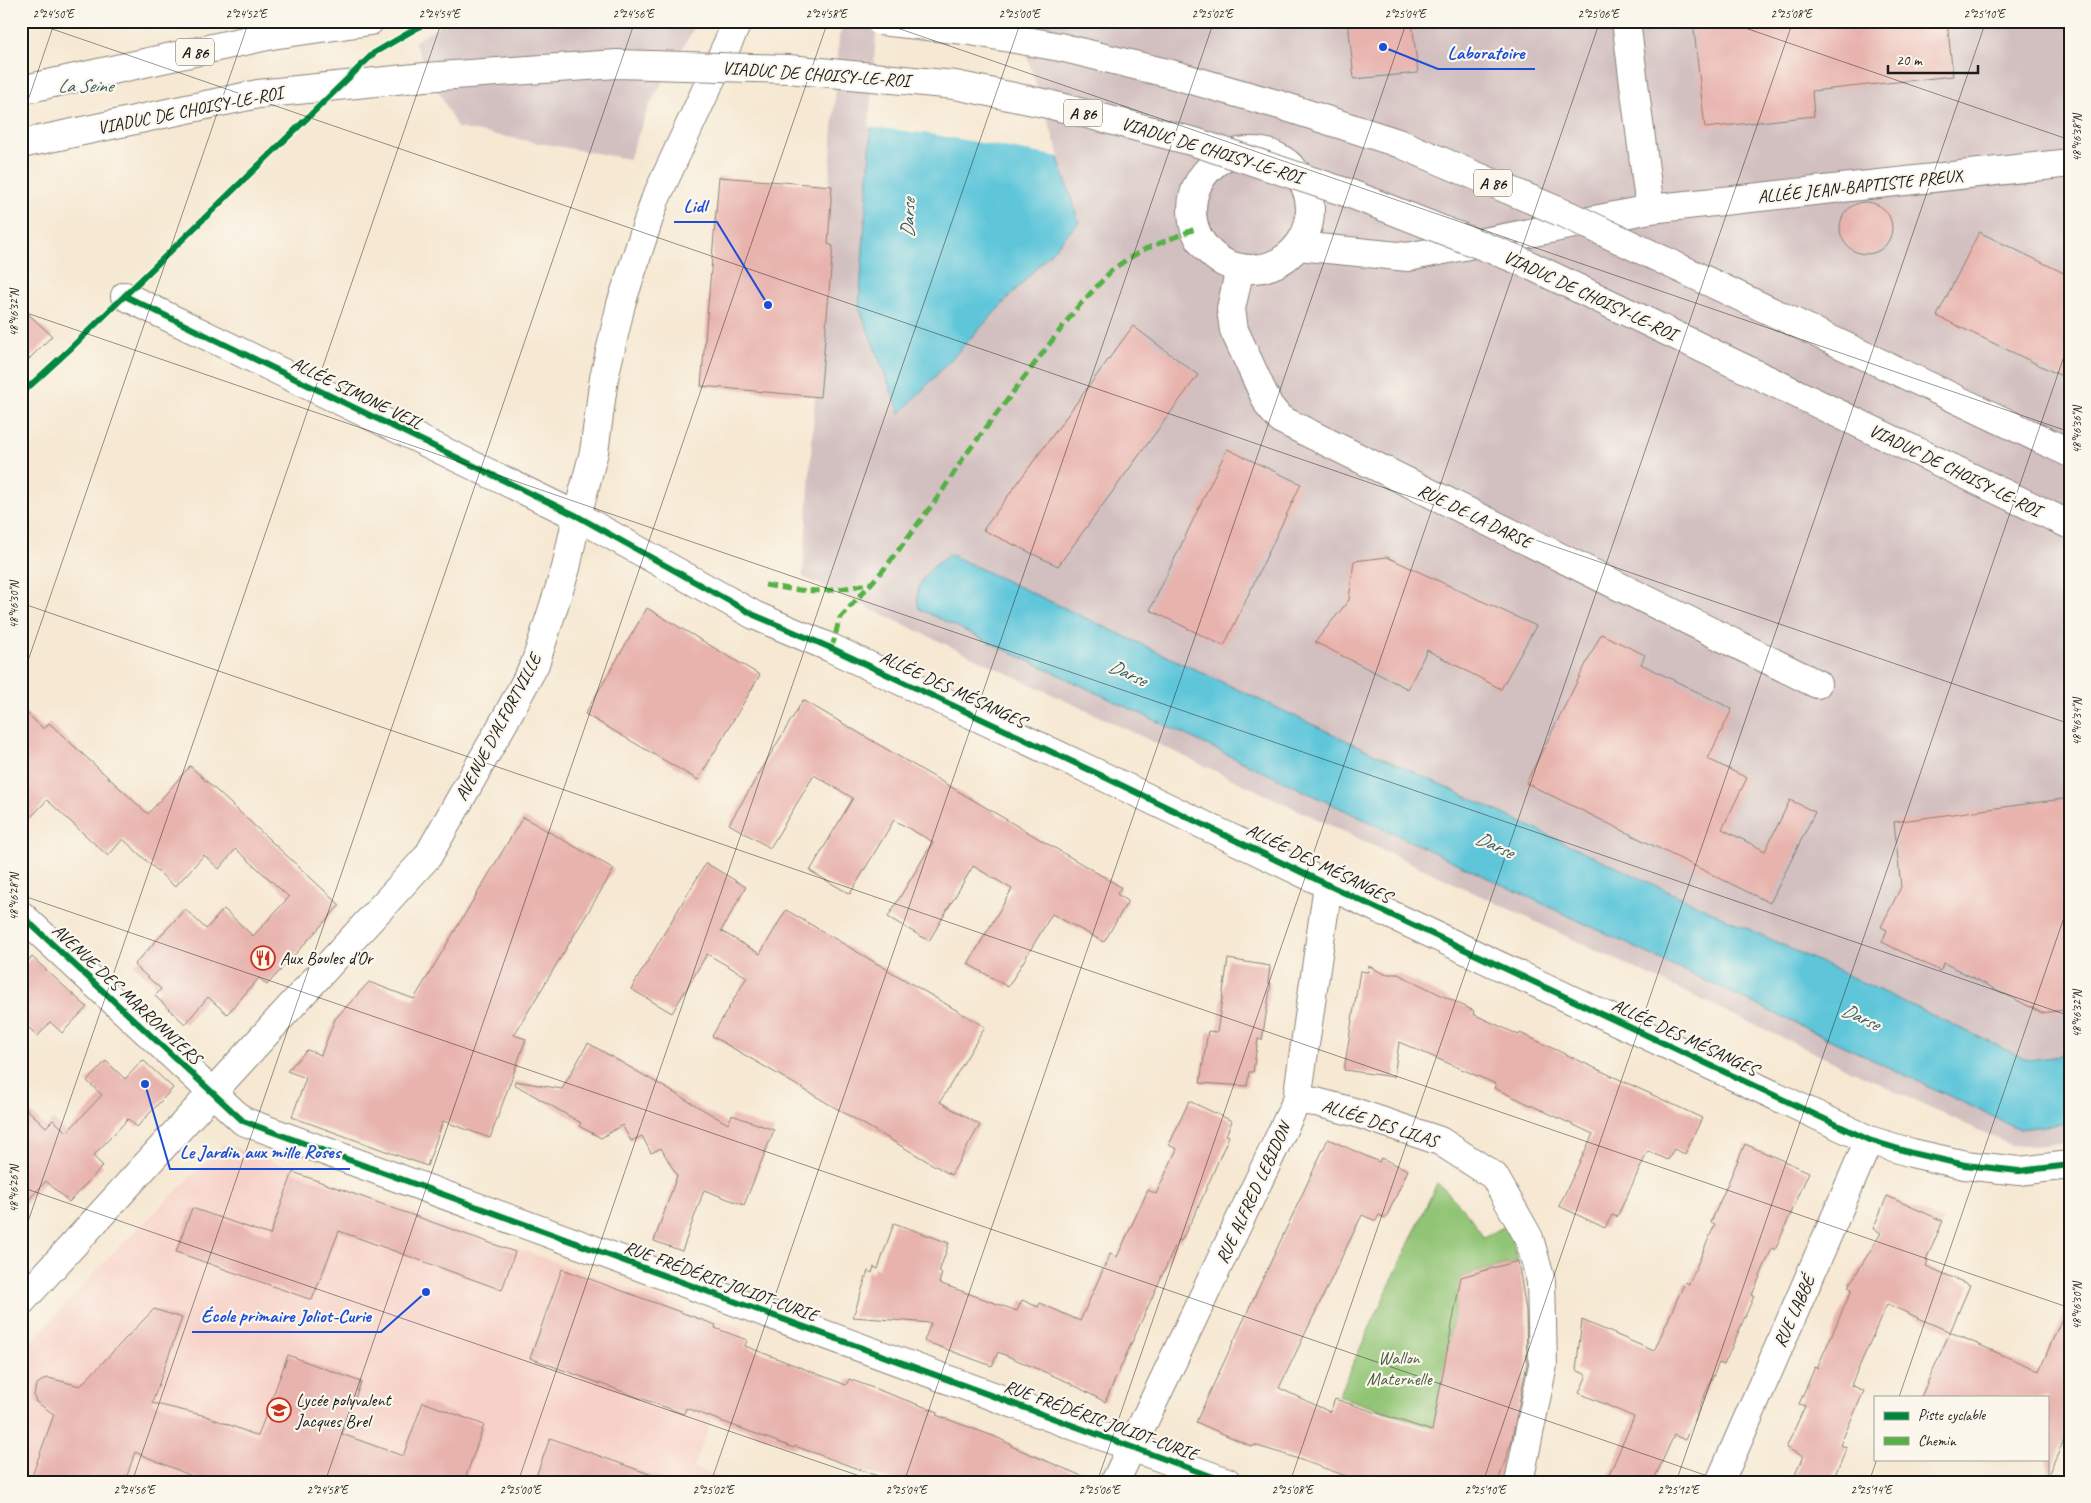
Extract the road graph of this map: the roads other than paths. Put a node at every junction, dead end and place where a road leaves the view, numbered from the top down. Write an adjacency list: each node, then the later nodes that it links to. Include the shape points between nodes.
1 (370, 21): 5 (main road, A 86, via 272,35)
2 (738, 21): 13 (main road, AVENUE D'ALFORTVILLE, via 655,200 620,304 604,378 594,452)
3 (880, 21): 12 (main road, A 86, bridge, via 965,30 1070,50 1171,74 1402,144 1570,216)
4 (1626, 21): 8 (main road)
5 (21, 90)
6 (21, 144): 14 (main road, VIADUC DE CHOISY-LE-ROI / A 86, bridge, via 258,94 425,77 618,64 790,69 955,85 1048,104 1195,142 1351,194 1485,246)
7 (2070, 163): 8 (main road, ALLÉE JEAN-BAPTISTE PREUX)
8 (1650, 209): 9 (main road, ALLÉE JEAN-BAPTISTE PREUX, via 1408,257)
9 (1298, 246): 10 (main road, via 1282,261 1261,268); 10 (main road, via 1308,228 1310,206 1306,189 1297,174 1285,162 1269,154 1235,153 1219,160 1206,172 1195,192 1192,214 1195,229 1205,247 1220,261)
10 (1240, 268): 15 (main road, RUE DE LA DARSE, via 1231,309 1234,330 1269,406 1280,419)
11 (125, 296): 13 (main road, ALLÉE SIMONE VEIL)
12 (2070, 453)
13 (577, 516): 16 (main road, ALLÉE DES MÉSANGES, via 754,615 831,648); 18 (main road, AVENUE D'ALFORTVILLE, via 566,568 535,664 428,856)
14 (2070, 525)
15 (1817, 684)
16 (1328, 885): 19 (main road, RUE ALFRED LEBIDON); 20 (main road, ALLÉE DES MÉSANGES)
17 (21, 915): 18 (main road, AVENUE DES MARRONNIERS)
18 (212, 1094): 22 (main road, AVENUE D'ALFORTVILLE); 23 (main road, RUE FRÉDÉRIC JOLIOT-CURIE, via 243,1121)
19 (1297, 1100): 23 (main road, RUE ALFRED LEBIDON); 26 (main road, ALLÉE DES LILAS, via 1354,1112 1440,1141 1494,1176 1529,1238 1541,1281 1543,1365)
20 (1869, 1140): 21 (main road, ALLÉE DES MÉSANGES, via 1965,1165 2019,1171); 27 (main road, RUE LABBÉ)
21 (2070, 1165)
22 (21, 1302)
23 (1132, 1447): 24 (main road, RUE ALFRED LEBIDON); 25 (main road, RUE FRÉDÉRIC JOLIOT-CURIE)
24 (1115, 1482)
25 (1227, 1482)
26 (1520, 1482)
27 (1720, 1482)

